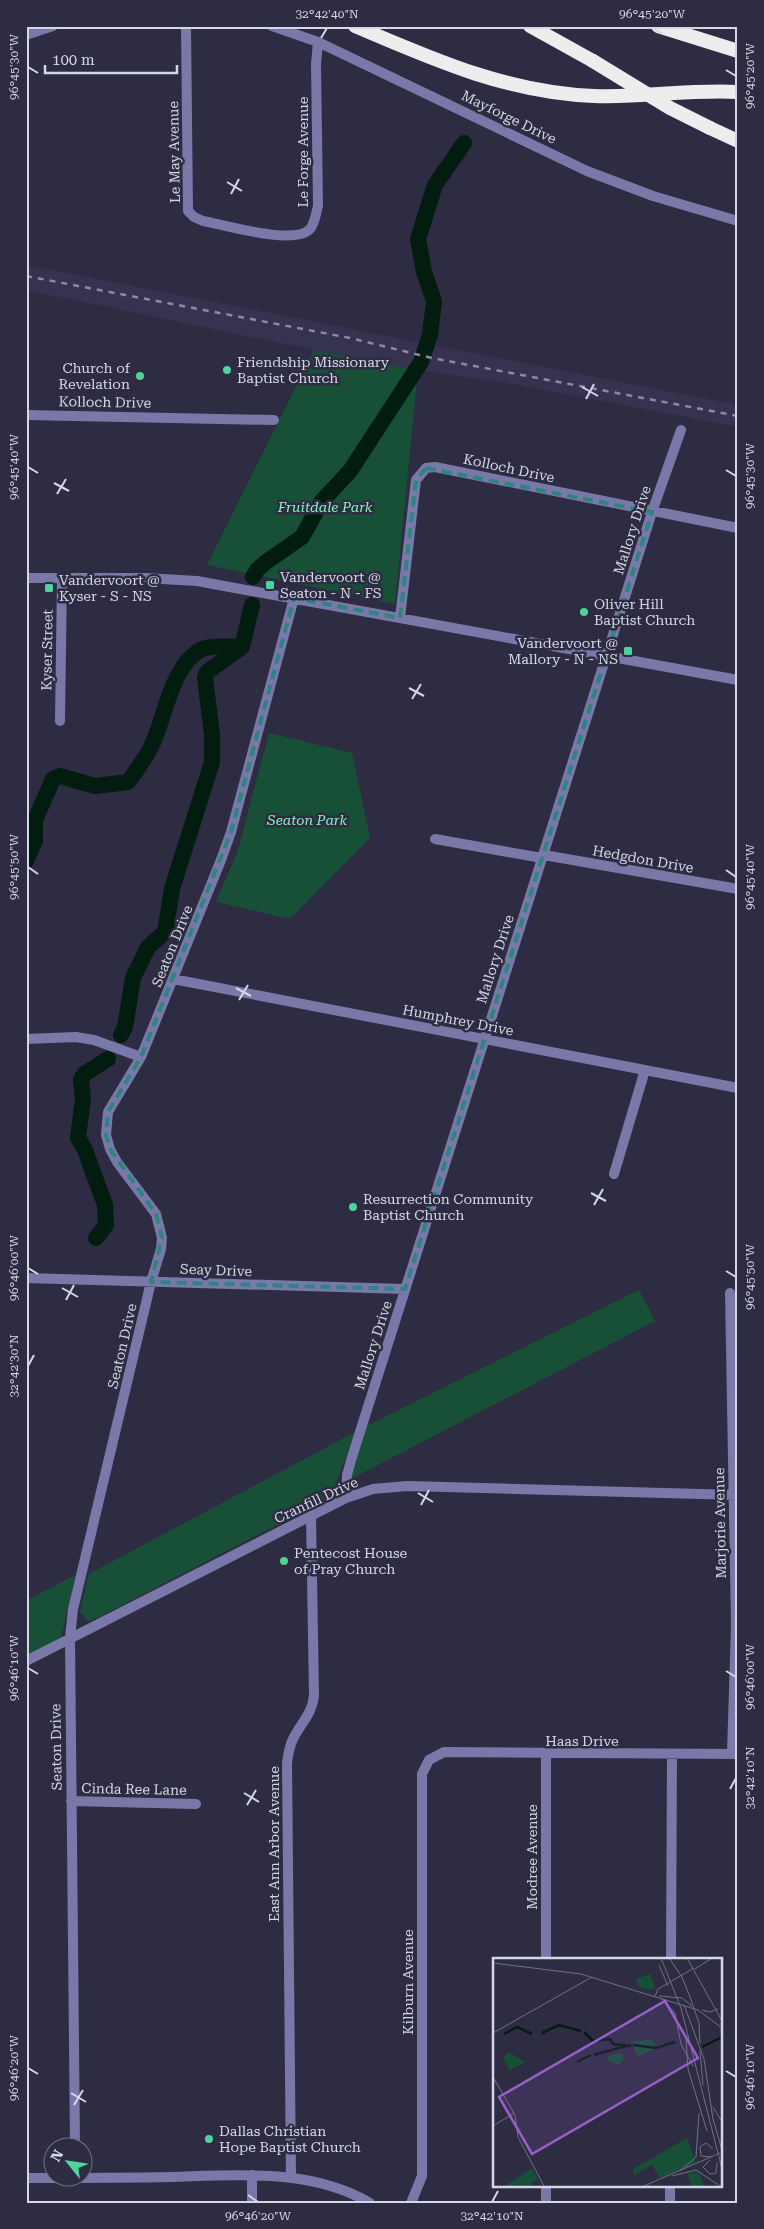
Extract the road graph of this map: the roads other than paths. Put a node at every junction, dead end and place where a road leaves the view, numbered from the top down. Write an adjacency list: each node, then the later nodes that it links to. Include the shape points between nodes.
1 (53, 26): 7 (street)
2 (186, 26): 13 (street, Le May Avenue, via 188,211 203,221)
3 (272, 26): 8 (street, Mayforge Drive)
4 (355, 26): 10 (highway, via 461,70 527,88 593,96)
5 (530, 26): 11 (highway, bridge, via 670,108)
6 (658, 26): 9 (highway)
7 (26, 35)
8 (318, 42): 12 (street, Mayforge Drive, via 588,171 678,205); 13 (street, Le Forge Avenue, via 318,206 315,220 303,234 293,237)
9 (738, 51)
10 (738, 92)
11 (738, 141)
12 (738, 221)
13 (250, 230)
14 (26, 415): 15 (street, Kolloch Drive)
15 (274, 420)
16 (681, 430): 17 (street, Mallory Drive)
17 (652, 512): 18 (street, Kolloch Drive); 22 (street, Kolloch Drive, via 436,467 426,468 416,480); 23 (street, Mallory Drive)
18 (738, 528)
19 (26, 578): 20 (street)
20 (62, 578): 21 (street, via 174,578); 25 (street, Kyser Street)
21 (294, 598): 22 (street); 29 (street, Seaton Drive, via 231,832)
22 (400, 618): 23 (street)
23 (607, 655): 24 (street); 27 (street, Mallory Drive)
24 (738, 680)
25 (60, 721)
26 (435, 839): 27 (street, Hedgdon Drive)
27 (543, 857): 28 (street, Hedgdon Drive); 30 (street, Mallory Drive)
28 (738, 889)
29 (173, 979): 30 (street, Humphrey Drive); 32 (street, Seaton Drive)
30 (483, 1039): 33 (street, Humphrey Drive); 38 (street, Mallory Drive)
31 (26, 1040): 32 (street, via 76,1037)
32 (141, 1057): 37 (street, Seaton Drive, via 108,1112 106,1135 117,1162 156,1214 162,1238)
33 (645, 1070): 34 (street, Humphrey Drive); 35 (street)
34 (738, 1088)
35 (614, 1174)
36 (26, 1278): 37 (street, Seay Drive)
37 (151, 1282): 38 (street, Seay Drive); 44 (street, Seaton Drive, via 73,1609)
38 (405, 1289): 41 (street, Mallory Drive, via 352,1456)
39 (730, 1293): 40 (street, Marjorie Avenue)
40 (735, 1494): 41 (street, Cranfill Drive, via 407,1486 374,1489); 43 (street, Marjorie Avenue)
41 (346, 1498): 42 (street, Cranfill Drive)
42 (311, 1516): 44 (street, Cranfill Drive); 59 (street, East Ann Arbor Avenue, via 314,1696 309,1716 292,1739 287,1763)
43 (737, 1625): 46 (street, Marjorie Avenue)
44 (70, 1638): 45 (street, Cranfill Drive); 50 (street, Seaton Drive)
45 (26, 1662)
46 (735, 1753): 48 (street, Haas Drive)
47 (546, 1754): 48 (street, Haas Drive); 49 (street, Haas Drive, via 444,1752); 52 (street, Modree Avenue)
48 (672, 1755): 53 (street)
49 (429, 1760): 64 (street, Kilburn Avenue, via 422,1774 422,2176)
50 (71, 1801): 51 (street, Cinda Ree Lane); 54 (street, Seaton Drive)
51 (196, 1804)
52 (546, 1958)
53 (671, 1958)
54 (75, 2136)
55 (252, 2175): 56 (street); 59 (street); 62 (street)
56 (92, 2177)
57 (26, 2178): 58 (street)
58 (42, 2178)
59 (291, 2178): 63 (street, via 336,2188)
60 (546, 2186): 65 (street)
61 (670, 2186): 66 (street)
62 (252, 2203)
63 (370, 2203)
64 (411, 2203)
65 (546, 2203)
66 (670, 2203)

